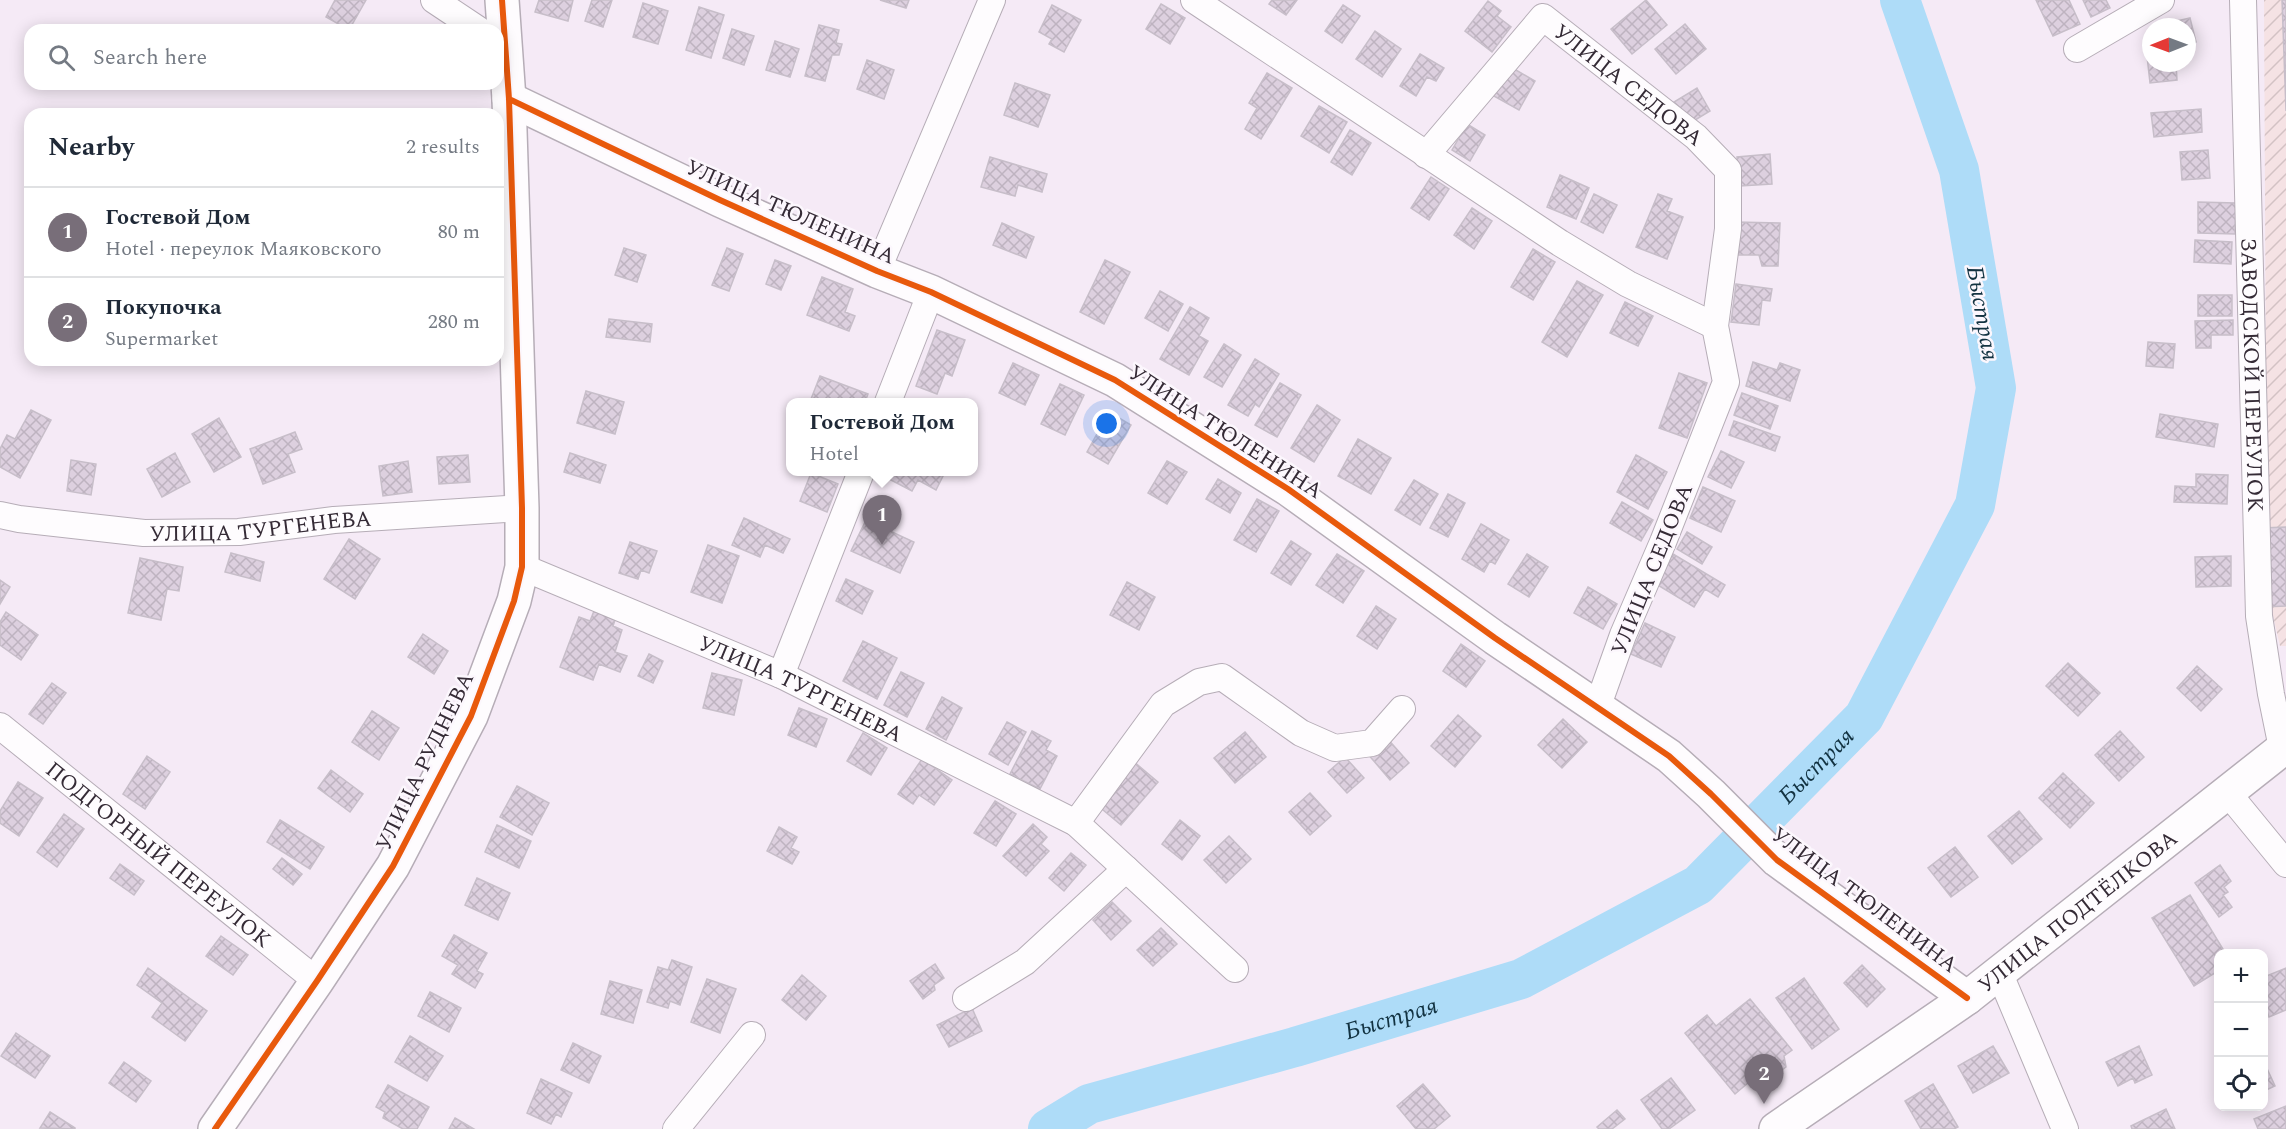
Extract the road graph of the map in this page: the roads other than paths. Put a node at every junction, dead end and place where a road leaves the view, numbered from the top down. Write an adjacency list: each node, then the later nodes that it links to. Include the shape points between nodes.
1 (434, 0): 8 (street)
2 (502, 0): 9 (street, УЛИЦА РУДНЕВА)
3 (992, 0): 14 (street)
4 (1194, 0): 7 (street)
5 (2161, 0): 10 (street)
6 (2243, 0): 26 (street, ЗАВОДСКОЙ ПЕРЕУЛОК, via 2259,616)
7 (1221, 8): 13 (street)
8 (470, 24)
9 (497, 24)
10 (2077, 48)
11 (504, 79): 12 (street, УЛИЦА РУДНЕВА)
12 (509, 99): 14 (street, УЛИЦА ТЮЛЕНИНА, via 720,201); 19 (street, УЛИЦА РУДНЕВА)
13 (1426, 155): 16 (street, via 1628,284); 16 (street, УЛИЦА СЕДОВА, via 1543,17 1696,137 1728,170 1728,229)
14 (877, 271): 15 (street, УЛИЦА ТЮЛЕНИНА)
15 (931, 292): 17 (street); 23 (street, УЛИЦА ТЮЛЕНИНА, via 1115,380 1288,489)
16 (1715, 327): 23 (street, УЛИЦА СЕДОВА, via 1726,382)
17 (890, 398)
18 (859, 476): 22 (street)
19 (522, 508): 20 (street, УЛИЦА ТУРГЕНЕВА, via 334,520 239,532 144,533); 21 (street, УЛИЦА РУДНЕВА)
20 (0, 515)
21 (522, 567): 22 (street, УЛИЦА ТУРГЕНЕВА); 33 (street, УЛИЦА РУДНЕВА, via 471,716 393,866)
22 (781, 675): 28 (street, УЛИЦА ТУРГЕНЕВА)
23 (1597, 708): 35 (street, УЛИЦА ТЮЛЕНИНА, via 1669,756 1777,860)
24 (1402, 709): 28 (street, via 1372,742 1335,748 1301,733 1222,677 1199,682 1163,704)
25 (0, 726): 33 (street, ПОДГОРНЫЙ ПЕРЕУЛОК)
26 (2284, 747): 27 (street, УЛИЦА ПОДТЁЛКОВА)
27 (2227, 792): 29 (street); 32 (street, УЛИЦА ПОДТЁЛКОВА)
28 (1076, 823): 30 (street, УЛИЦА ТУРГЕНЕВА)
29 (2286, 864)
30 (1126, 869): 31 (street, УЛИЦА ТУРГЕНЕВА); 34 (street, via 1025,962)
31 (1235, 969)
32 (1999, 972): 35 (street, УЛИЦА ПОДТЁЛКОВА); 40 (street)
33 (317, 981): 37 (street, УЛИЦА РУДНЕВА)
34 (966, 998)
35 (1967, 998): 39 (street, УЛИЦА ПОДТЁЛКОВА)
36 (752, 1035): 38 (street)
37 (215, 1129)
38 (676, 1129)
39 (1776, 1129)
40 (2065, 1129)

